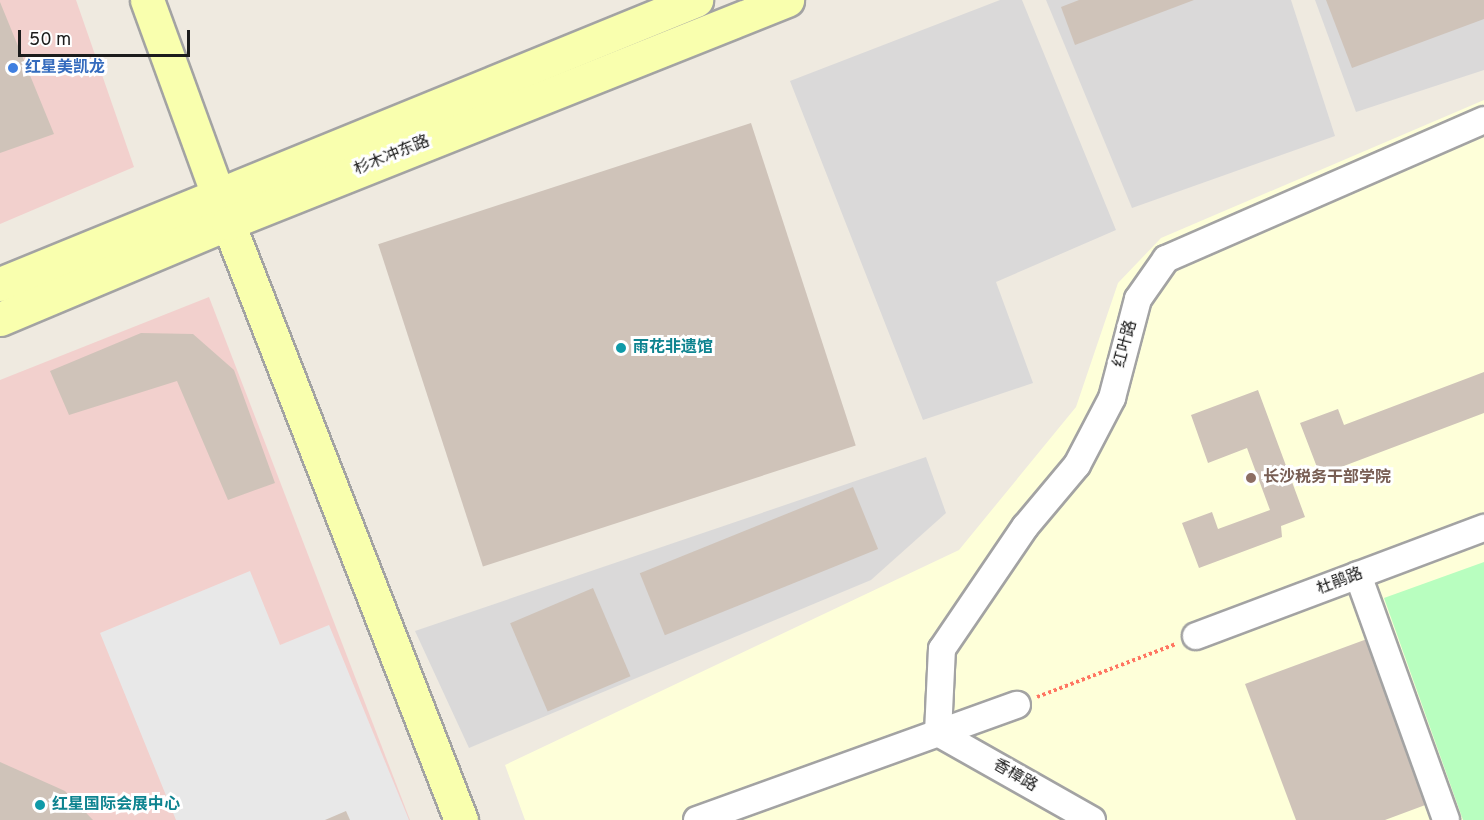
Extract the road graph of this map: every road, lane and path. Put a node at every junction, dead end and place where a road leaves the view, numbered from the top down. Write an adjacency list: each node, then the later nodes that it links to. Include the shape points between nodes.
1 (147, 0): 5 (main road)
2 (696, 0): 5 (main road, 杉木冲东路)
3 (787, 0): 5 (main road, 杉木冲东路)
4 (1484, 120): 12 (street, 红叶路, via 1166,259 1138,299 1112,398 1077,465 1025,527 942,649)
5 (222, 208): 6 (main road, 杉木冲东路); 7 (main road, 杉木冲东路); 13 (main road)
6 (0, 284)
7 (0, 319)
8 (1484, 528): 9 (street, 杜鹃路)
9 (1358, 575): 10 (street, 杜鹃路); 16 (street)
10 (1196, 636): 11 (path)
11 (1017, 705): 12 (street)
12 (938, 733): 14 (street); 15 (street, 香樟路)
13 (461, 820)
14 (698, 820)
15 (1092, 820)
16 (1446, 820)

